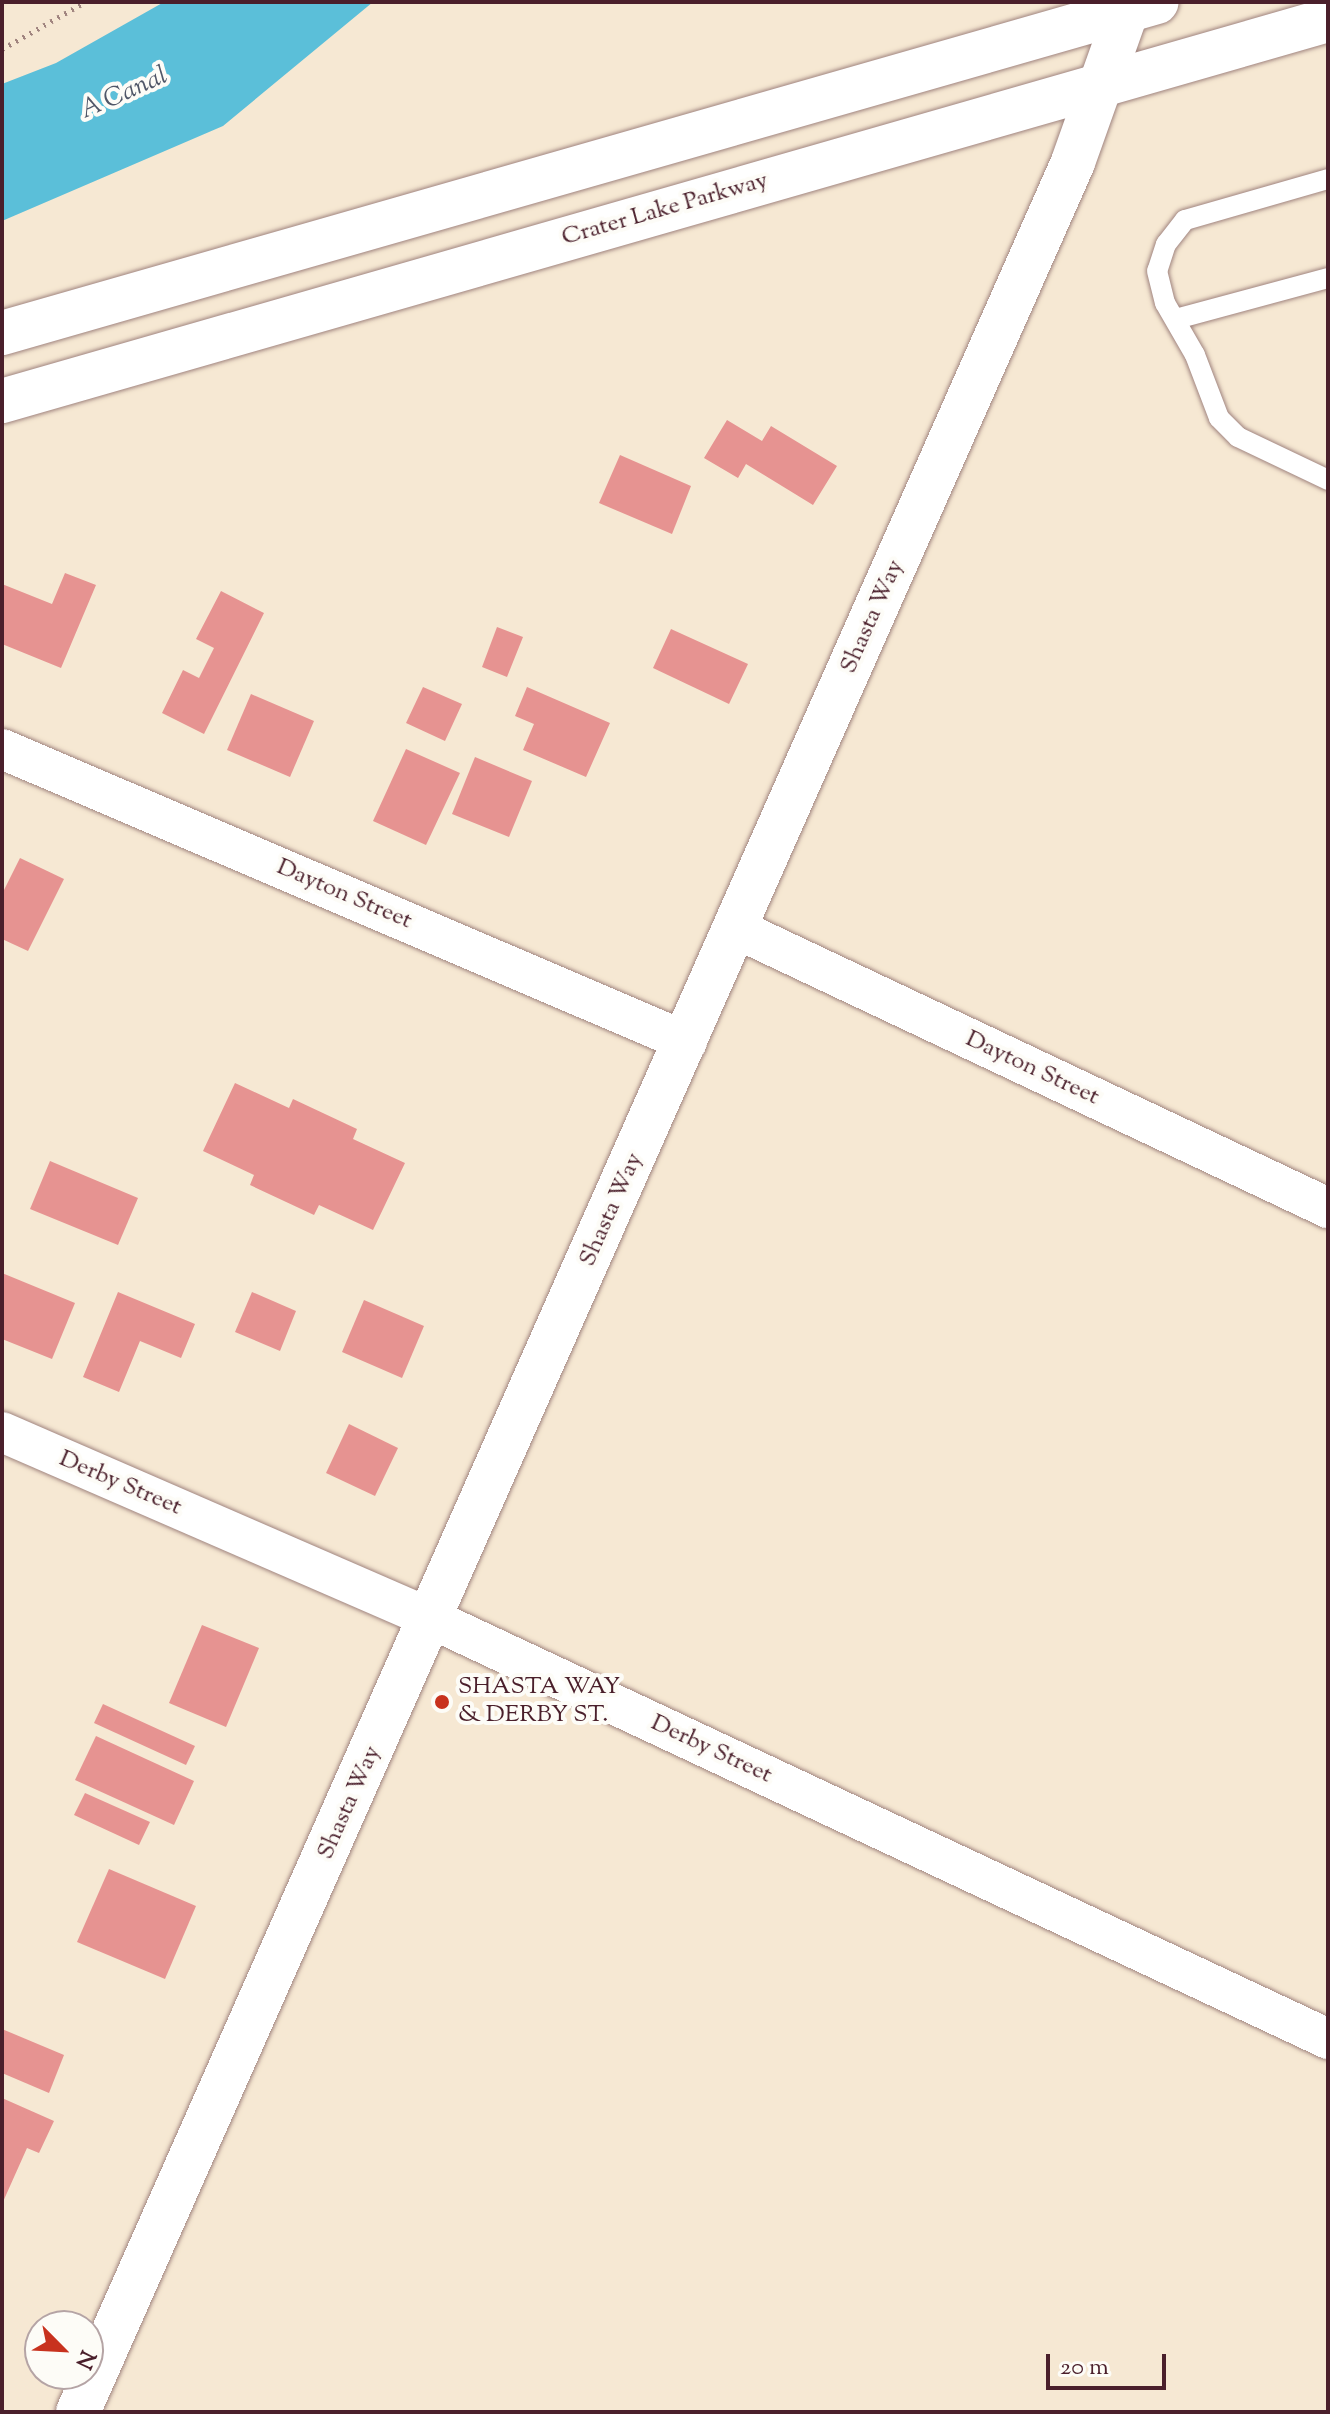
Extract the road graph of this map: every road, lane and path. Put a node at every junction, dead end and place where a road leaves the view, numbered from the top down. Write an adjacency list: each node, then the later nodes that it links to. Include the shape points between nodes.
1 (85, 2): 4 (path)
2 (1138, 5): 5 (main road, Shasta Way); 9 (main road)
3 (1328, 20): 5 (main road, Crater Lake Parkway)
4 (2, 49)
5 (1101, 85): 10 (main road, Crater Lake Parkway); 13 (main road, Shasta Way)
6 (1328, 179): 8 (lane, via 1185,220 1166,244 1157,271 1165,303)
7 (1328, 278): 8 (lane)
8 (1176, 319): 11 (lane, via 1219,418 1238,437)
9 (2, 333)
10 (2, 401)
11 (1328, 480)
12 (2, 749): 14 (street, Dayton Street)
13 (737, 929): 14 (main road, Shasta Way); 15 (street, Dayton Street)
14 (687, 1042): 17 (main road, Shasta Way)
15 (1328, 1208)
16 (2, 1432): 17 (street, Derby Street)
17 (432, 1619): 18 (street, Derby Street); 19 (main road, Shasta Way)
18 (1328, 2039)
19 (78, 2412)

